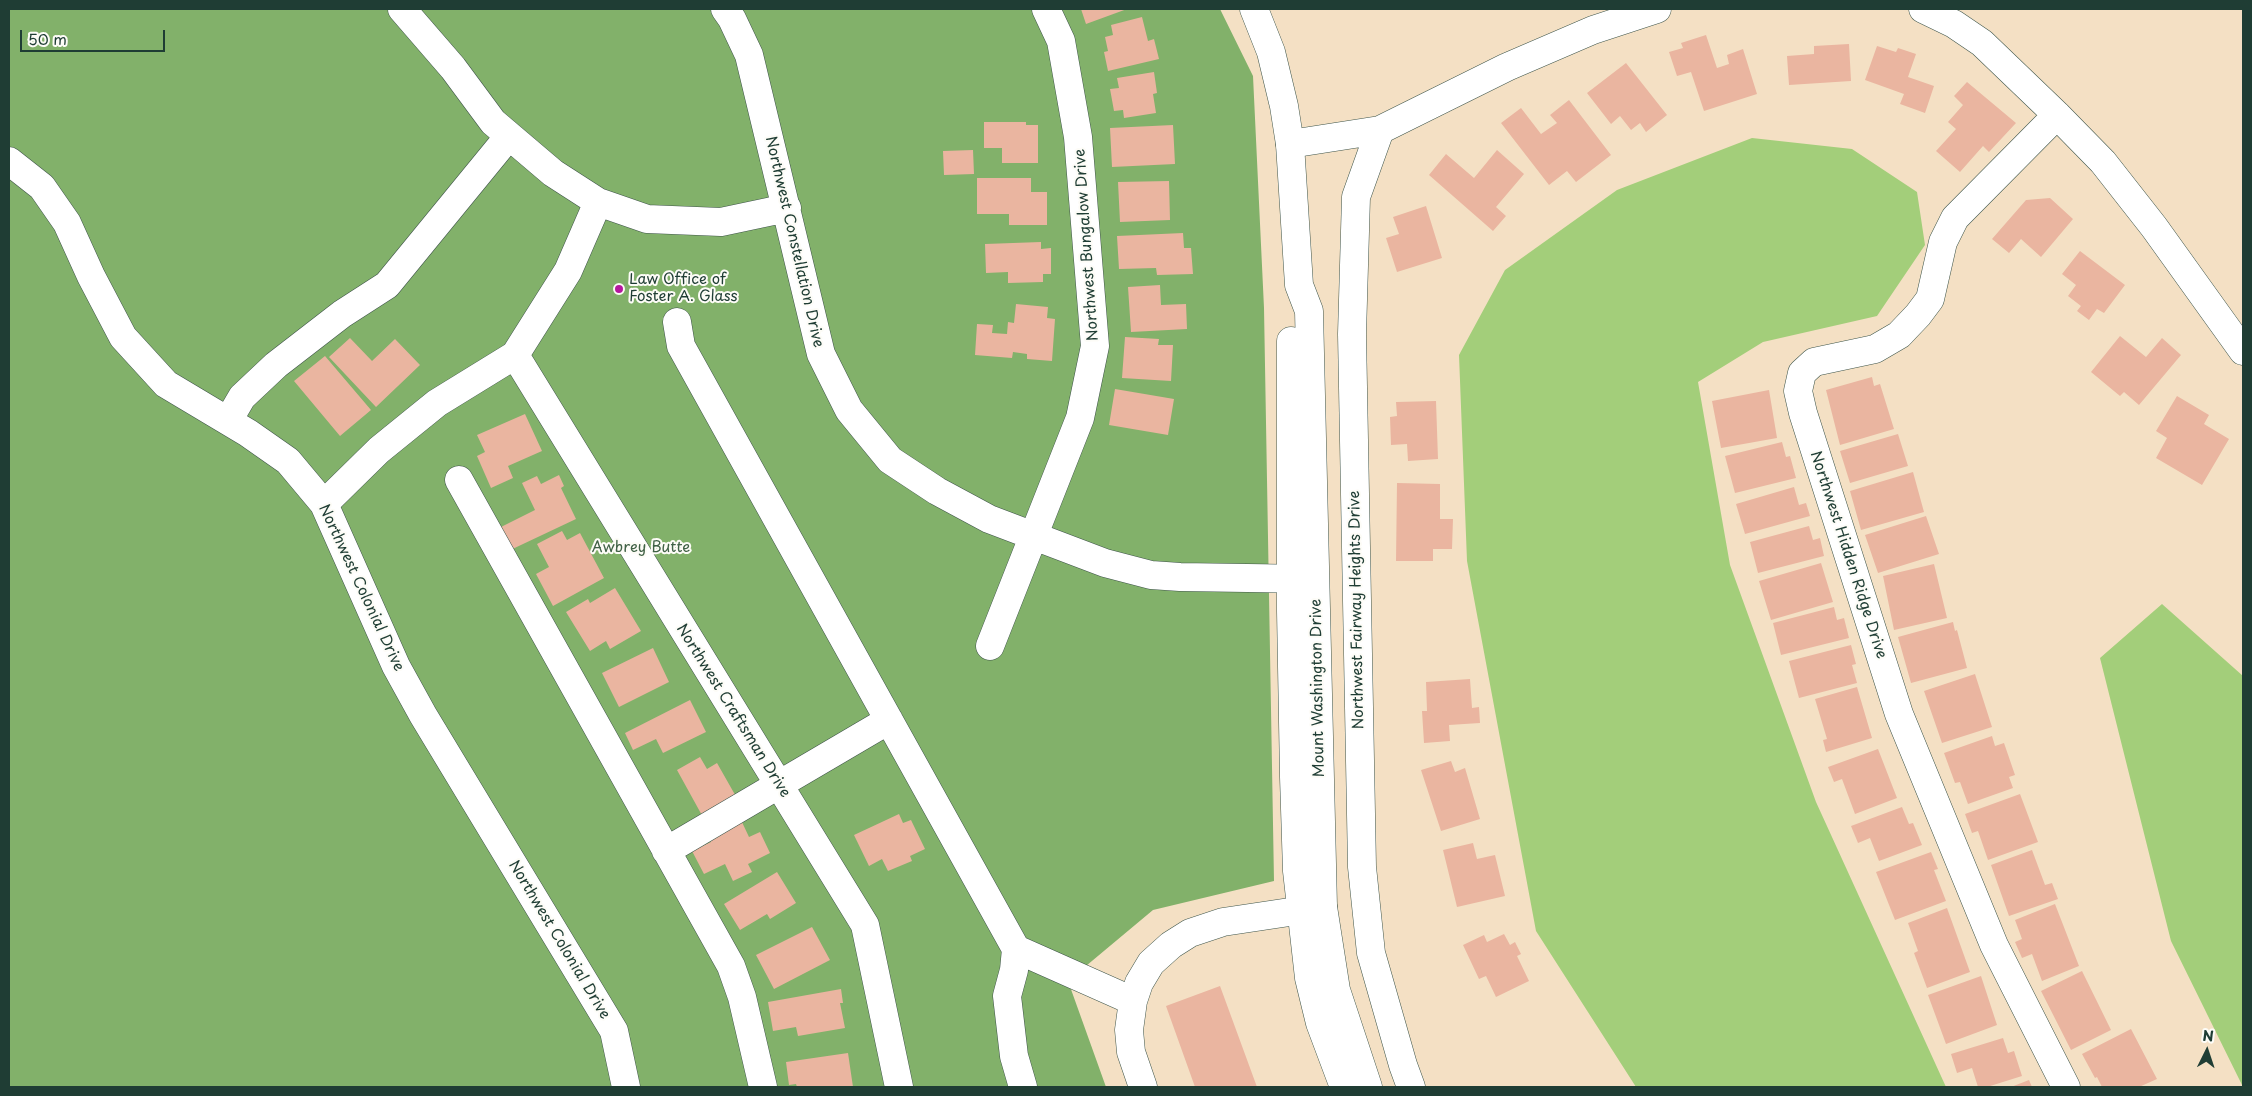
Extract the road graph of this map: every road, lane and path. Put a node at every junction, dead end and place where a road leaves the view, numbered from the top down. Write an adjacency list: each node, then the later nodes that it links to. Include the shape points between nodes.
1 (402, 9): 9 (street, via 453,68 493,122)
2 (725, 9): 13 (street, Northwest Constellation Drive, via 749,55)
3 (1046, 9): 20 (street, Northwest Bungalow Drive, via 1061,41 1078,136 1095,346 1080,418)
4 (1254, 9): 10 (street, Mount Washington Drive, via 1271,52)
5 (1657, 9): 8 (street, via 1592,30 1507,67)
6 (1923, 9): 7 (street, via 1982,43)
7 (2057, 114): 15 (street, via 2103,162); 37 (street, Northwest Hidden Ridge Drive, via 1955,218 1943,242 1930,299 1918,315 1899,335 1875,349 1814,362 1802,373 1798,391 1899,714 1994,945)
8 (1380, 130): 10 (street); 36 (street, Northwest Fairway Heights Drive, via 1356,196 1352,334 1362,867 1371,953 1402,1065)
9 (509, 136): 12 (street, via 553,173); 17 (street, via 387,285 342,314 276,365 242,398)
10 (1290, 144): 21 (street, Mount Washington Drive, via 1299,285 1308,311)
11 (9, 161): 17 (street, Northwest Colonial Drive, via 42,187 67,223 123,337 166,384)
12 (598, 202): 13 (street, via 647,219 721,222); 16 (street, via 568,270)
13 (787, 208): 20 (street, Northwest Constellation Drive, via 821,354 849,410 890,460 937,491 989,519)
14 (677, 322): 23 (street, via 681,346)
15 (2243, 351)
16 (515, 355): 19 (street, via 437,403 379,450); 24 (street, Northwest Craftsman Drive)
17 (228, 421): 19 (street, Northwest Colonial Drive, via 288,461)
18 (459, 480): 25 (street)
19 (324, 504): 29 (street, Northwest Colonial Drive, via 396,666 614,1031)
20 (1034, 536): 21 (street, Northwest Constellation Drive, via 1105,563 1151,575); 22 (street, Northwest Bungalow Drive)
21 (1303, 579): 26 (street, Mount Washington Drive)
22 (990, 646)
23 (889, 720): 24 (street); 27 (street)
24 (778, 784): 25 (street); 31 (street, Northwest Craftsman Drive, via 865,925)
25 (666, 850): 30 (street, via 731,966 742,997)
26 (1312, 909): 28 (street, via 1223,922 1190,932 1151,963); 34 (street, Mount Washington Drive, via 1309,978 1320,1023); 35 (street, Mount Washington Drive, via 1327,943 1336,990)
27 (1016, 949): 28 (street); 32 (street, via 1007,996 1014,1056)
28 (1133, 1001): 33 (street, via 1128,1030 1131,1052)
29 (626, 1087)
30 (763, 1087)
31 (898, 1087)
32 (1023, 1087)
33 (1143, 1087)
34 (1344, 1087)
35 (1368, 1087)
36 (1412, 1087)
37 (2066, 1087)

